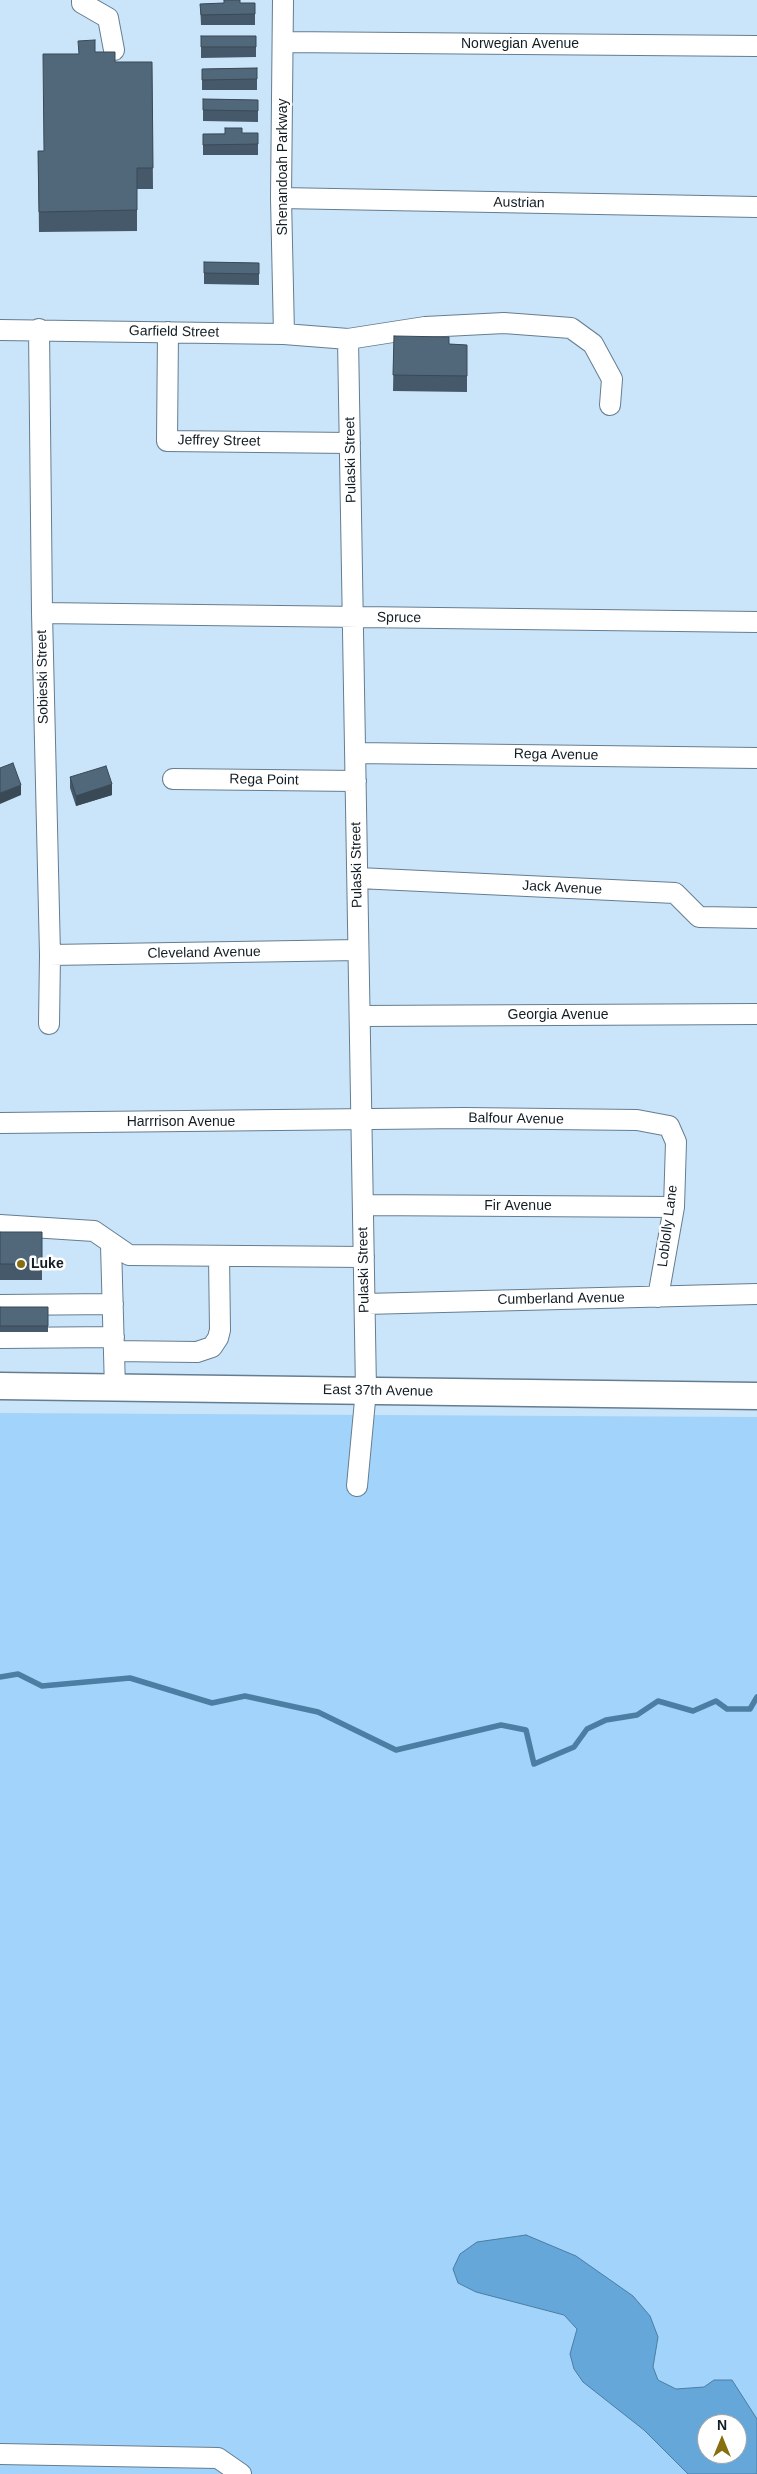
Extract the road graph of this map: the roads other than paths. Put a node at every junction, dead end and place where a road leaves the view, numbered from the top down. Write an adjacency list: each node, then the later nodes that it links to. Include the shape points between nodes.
1 (82, 0): 5 (street, via 108,18)
2 (283, 0): 3 (street, Shenandoah Parkway)
3 (284, 42): 4 (street, Norwegian Avenue); 6 (street, Shenandoah Parkway)
4 (757, 46)
5 (114, 50)
6 (281, 198): 7 (street, Austrian); 11 (street, Shenandoah Parkway)
7 (757, 207)
8 (0, 330): 9 (street, Garfield Street)
9 (39, 330): 10 (street, Garfield Street); 15 (street, Sobieski Street)
10 (168, 332): 11 (street, Garfield Street); 14 (street, Jeffrey Street, via 167,441)
11 (284, 334): 12 (street, Garfield Street)
12 (348, 339): 13 (street, Garfield Street, via 425,327 474,324 571,328 593,344 612,379); 14 (street, Pulaski Street)
13 (610, 405)
14 (350, 443): 16 (street, Pulaski Street)
15 (42, 613): 16 (street, Spruce); 25 (street, Sobieski Street)
16 (353, 617): 17 (street, Spruce); 18 (street, Pulaski Street)
17 (757, 622)
18 (356, 753): 19 (street, Rega Avenue); 21 (street, Pulaski Street)
19 (757, 758)
20 (173, 779): 21 (street, Rega Point)
21 (356, 781): 22 (street, Pulaski Street)
22 (358, 878): 23 (street, Jack Avenue, via 675,893 699,917); 24 (street, Pulaski Street)
23 (757, 918)
24 (358, 950): 25 (street, Cleveland Avenue); 27 (street, Pulaski Street)
25 (50, 955): 28 (street, Sobieski Street)
26 (757, 1014): 27 (street, Georgia Avenue)
27 (360, 1016): 29 (street, Pulaski Street)
28 (49, 1024)
29 (362, 1121): 30 (street, Harrrison Avenue); 31 (street, Balfour Avenue, via 464,1118 637,1120); 32 (street, Pulaski Street)
30 (0, 1123)
31 (670, 1126): 33 (street, Loblolly Lane, via 676,1142)
32 (363, 1205): 33 (street, Fir Avenue); 37 (street, Pulaski Street)
33 (674, 1207): 39 (street, Loblolly Lane)
34 (0, 1225): 35 (street, via 94,1231)
35 (112, 1245): 36 (street, via 128,1255); 40 (street)
36 (219, 1256): 37 (street); 44 (street, via 220,1330 212,1347 197,1352)
37 (364, 1257): 41 (street, Pulaski Street)
38 (757, 1294): 39 (street, Cumberland Avenue)
39 (658, 1297): 41 (street, Cumberland Avenue)
40 (113, 1304): 42 (street); 44 (street)
41 (365, 1304): 47 (street, Pulaski Street)
42 (0, 1306)
43 (0, 1338): 44 (street)
44 (114, 1344): 46 (street)
45 (0, 1386): 46 (main road, East 37th Avenue)
46 (116, 1389): 47 (main road, East 37th Avenue)
47 (366, 1390): 48 (main road, East 37th Avenue); 49 (street, Pulaski Street)
48 (757, 1396)
49 (357, 1486)
50 (0, 2454): 51 (street, via 218,2458)
51 (241, 2474)

